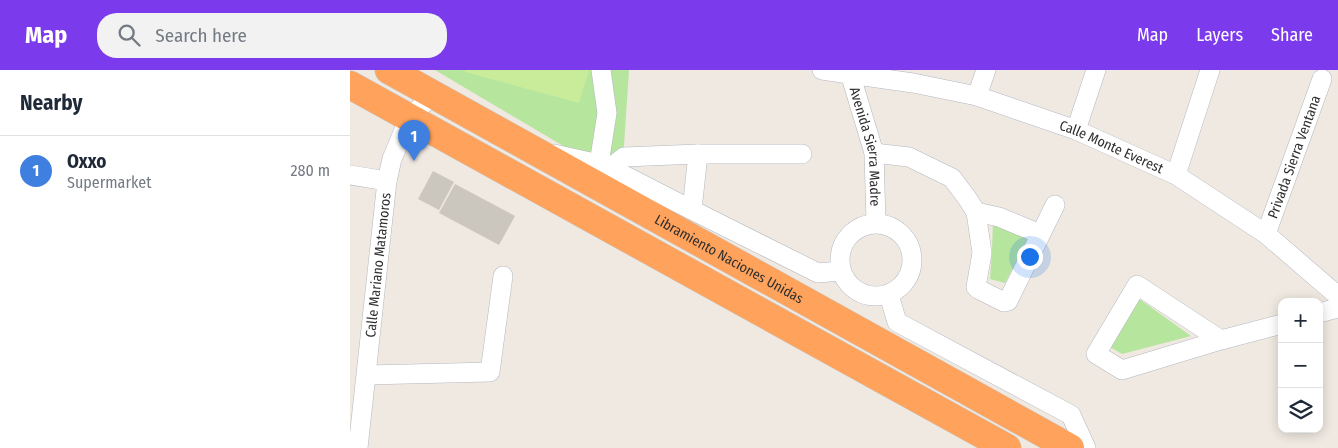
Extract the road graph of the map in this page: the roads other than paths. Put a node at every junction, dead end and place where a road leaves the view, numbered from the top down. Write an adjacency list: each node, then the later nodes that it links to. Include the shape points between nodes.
1 (389, 70): 10 (highway, Libramiento Naciones Unidas)
2 (600, 70): 17 (street, via 607,113)
3 (822, 70): 7 (street, Calle Monte Everest)
4 (986, 70): 11 (street)
5 (1096, 70): 13 (street)
6 (1210, 70): 19 (street)
7 (849, 72): 11 (street, Calle Monte Everest); 14 (street, Avenida Sierra Madre)
8 (1322, 78): 26 (street, Privada Sierra Ventana)
9 (350, 85): 12 (highway)
10 (433, 95): 12 (street, Calle Mariano Matamoros); 17 (highway, Libramiento Naciones Unidas, via 536,151)
11 (977, 96): 13 (street, Calle Monte Everest)
12 (409, 118): 20 (street, Calle Mariano Matamoros, via 392,159); 37 (highway)
13 (1076, 130): 19 (street, Calle Monte Everest)
14 (874, 153): 23 (street, via 909,157 952,178); 24 (street, Avenida Sierra Madre)
15 (698, 154): 16 (street); 17 (street, via 624,157); 22 (street)
16 (802, 154)
17 (599, 174): 22 (street); 38 (highway, Libramiento Naciones Unidas)
18 (350, 175): 20 (street)
19 (1176, 175): 26 (street, Calle Monte Everest)
20 (388, 181): 35 (street, Calle Mariano Matamoros)
21 (1055, 206): 25 (street)
22 (692, 210): 27 (street, via 818,273)
23 (976, 212): 25 (street, via 999,217); 25 (street, via 982,254 976,287 1004,302 1008,301)
24 (876, 223): 27 (street, via 860,227 849,235 842,246); 29 (street, via 890,226 900,233 912,255 908,278)
25 (1040, 234)
26 (1266, 234): 30 (street, Calle Monte Everest)
27 (840, 271): 29 (street, via 852,289 863,295)
28 (503, 276): 35 (street, via 490,372)
29 (888, 295): 39 (street, via 897,322 1071,415)
30 (1338, 296)
31 (1338, 308): 32 (street)
32 (1323, 313)
33 (1278, 325): 34 (street)
34 (1221, 340): 34 (street, via 1122,370 1096,354 1137,284)
35 (361, 382): 36 (street, Calle Mariano Matamoros)
36 (358, 448)
37 (1007, 448)
38 (1070, 448)
39 (1086, 448)

